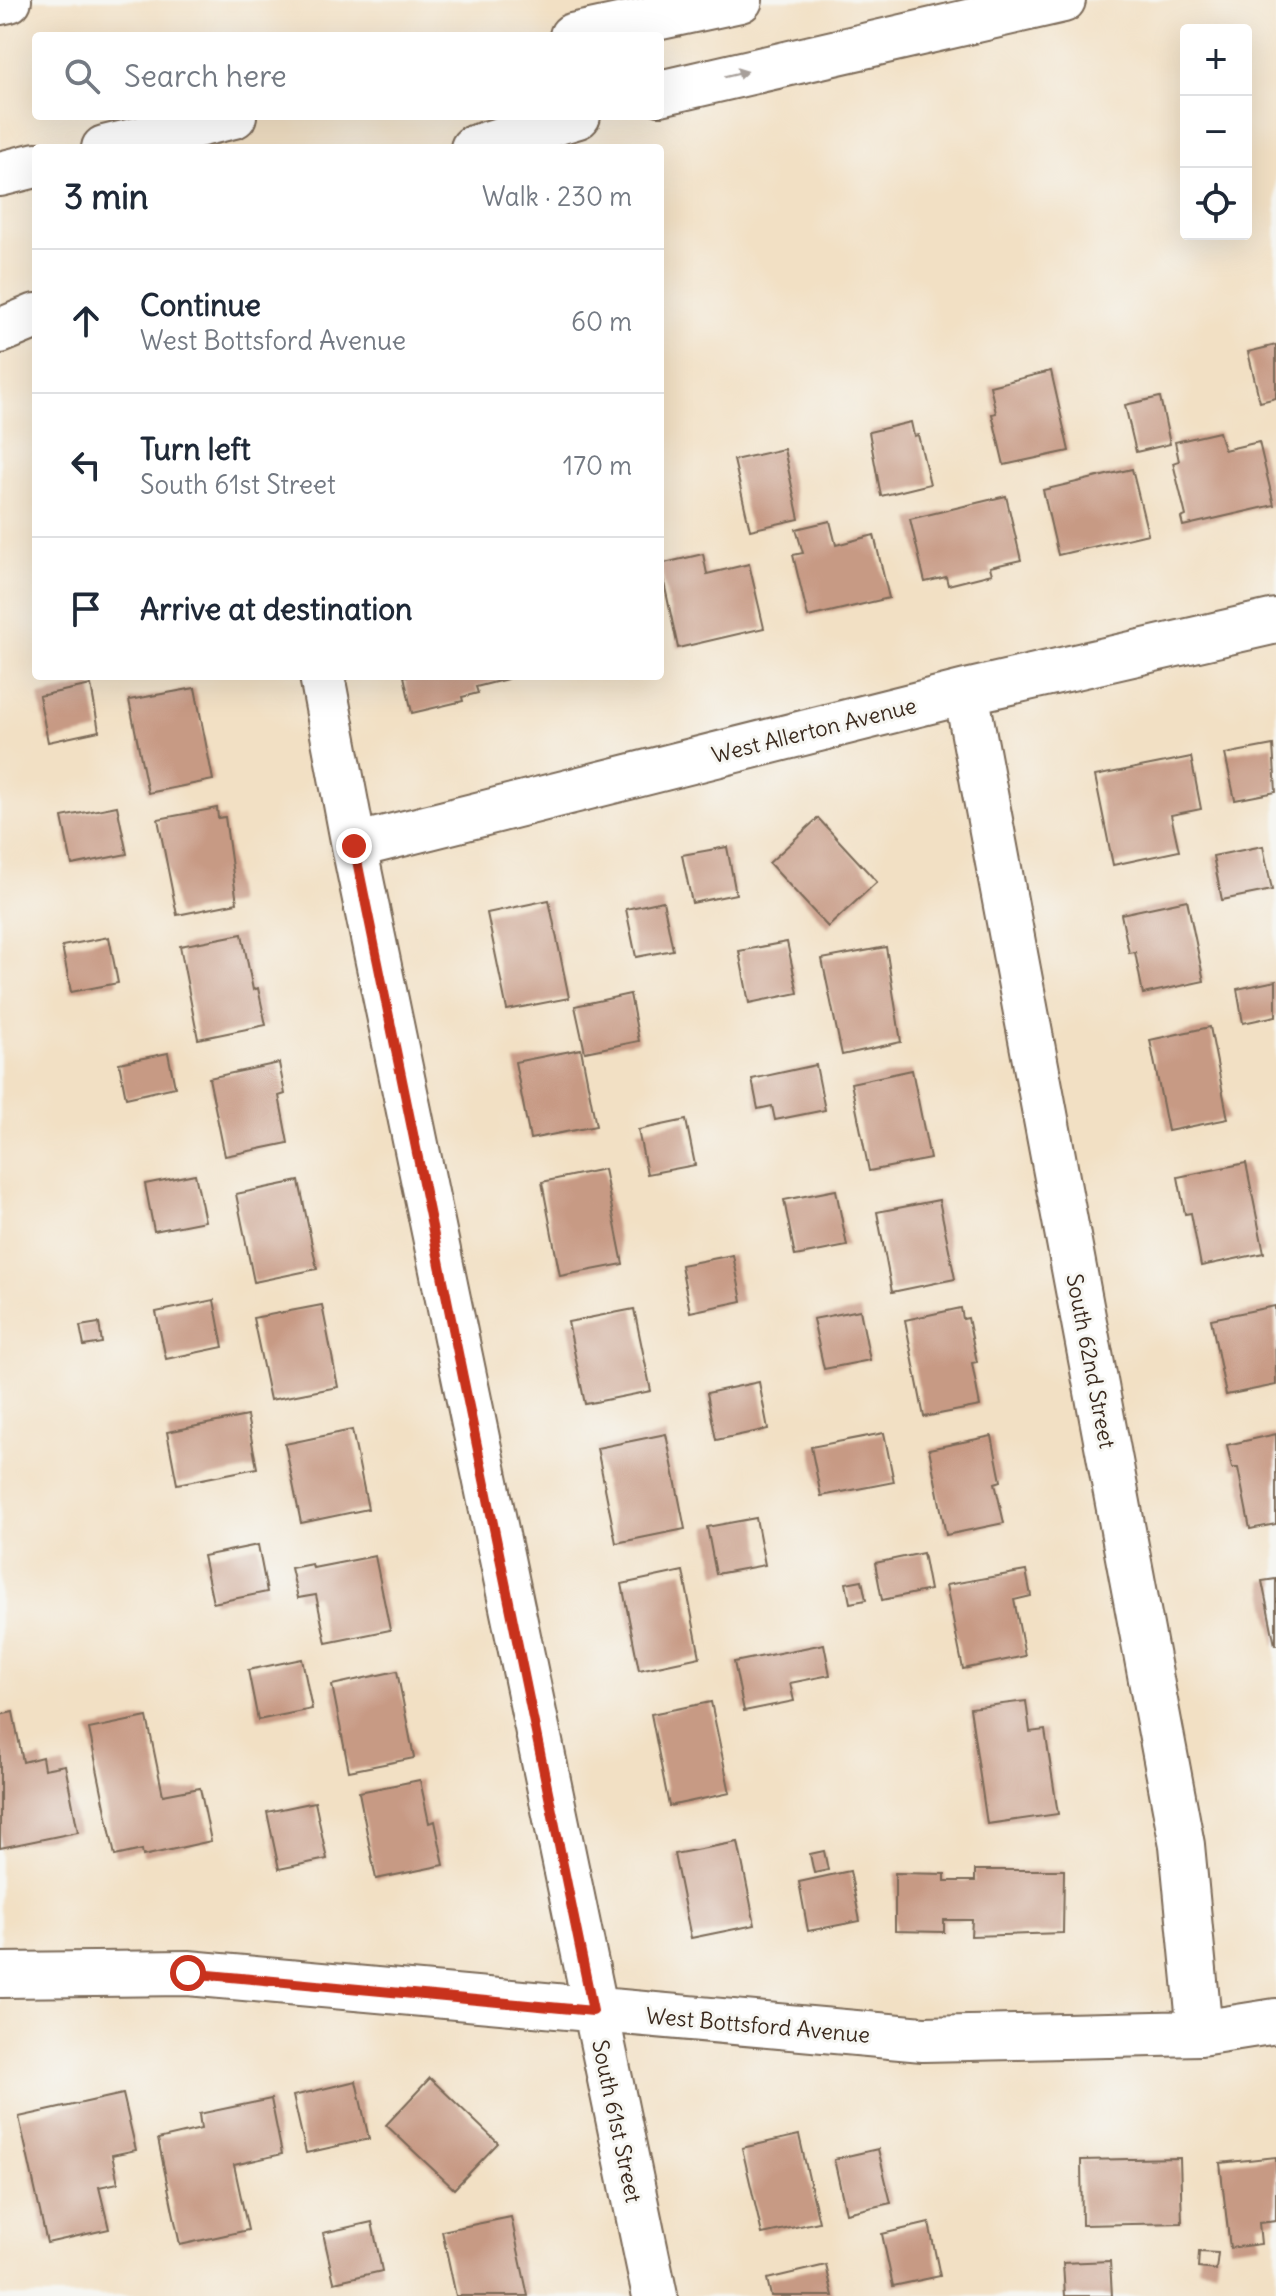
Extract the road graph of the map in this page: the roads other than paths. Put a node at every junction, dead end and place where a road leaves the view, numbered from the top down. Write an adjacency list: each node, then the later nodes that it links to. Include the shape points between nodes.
1 (9, 0): 4 (main road)
2 (740, 0): 5 (main road)
3 (1063, 0): 6 (main road, one-way to 3)
4 (0, 2)
5 (591, 32)
6 (664, 92)
7 (218, 120): 9 (main road)
8 (565, 120): 10 (main road)
9 (120, 144)
10 (486, 144)
11 (32, 166): 12 (main road)
12 (0, 174)
13 (32, 318): 14 (main road)
14 (0, 331)
15 (1276, 621): 17 (main road, West Allerton Avenue)
16 (323, 680): 18 (main road, South 61st Street)
17 (966, 692): 18 (main road, West Allerton Avenue); 22 (main road, South 62nd Street, via 1182,1845)
18 (354, 846): 20 (main road, South 61st Street)
19 (0, 1975): 20 (main road, West Bottsford Avenue, via 188,1973)
20 (593, 2011): 22 (main road, West Bottsford Avenue, via 923,2039); 23 (main road, South 61st Street)
21 (1276, 2021): 22 (main road, West Bottsford Avenue)
22 (1200, 2033)
23 (655, 2296)

